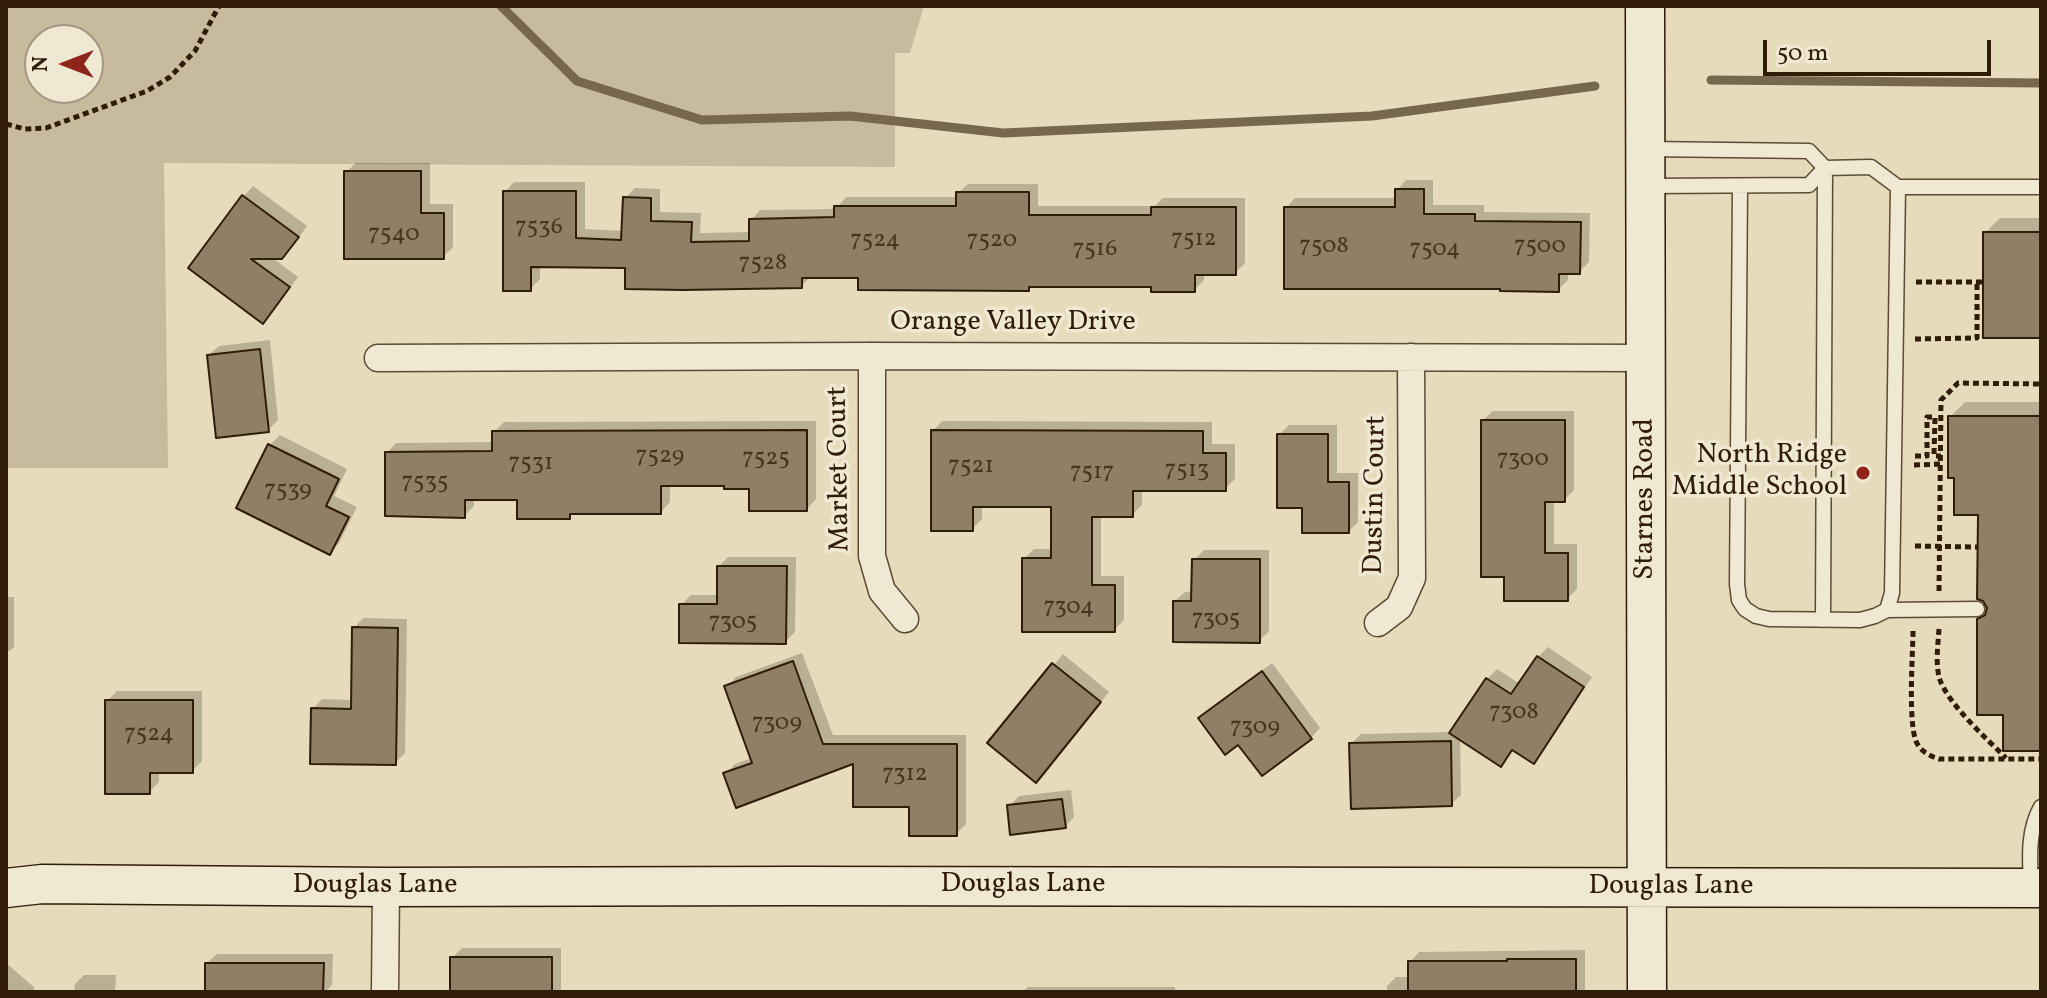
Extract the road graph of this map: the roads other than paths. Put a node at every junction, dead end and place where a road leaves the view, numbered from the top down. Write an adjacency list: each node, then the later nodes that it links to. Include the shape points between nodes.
1 (1645, 6): 2 (street, Starnes Road)
2 (1647, 167): 3 (lane, via 1809,151); 4 (lane); 10 (street, Starnes Road)
3 (1825, 168): 4 (lane, via 1809,185); 5 (lane, via 1871,167); 14 (lane)
4 (1740, 186): 14 (lane, via 1739,600 1756,616)
5 (1898, 187): 6 (lane); 12 (lane, via 1892,593)
6 (2041, 187)
7 (872, 356): 8 (street, Orange Valley Drive); 9 (street, Orange Valley Drive); 13 (street, Market Court, via 872,556 882,591)
8 (1411, 357): 10 (street, Orange Valley Drive); 15 (street, Dustin Court, via 1412,578 1399,607)
9 (378, 358)
10 (1647, 358): 20 (street, Starnes Road)
11 (1977, 609): 12 (lane)
12 (1887, 610): 14 (lane, via 1860,620)
13 (905, 619)
14 (1823, 620)
15 (1378, 623)
16 (2041, 807): 19 (lane, via 2033,822 2030,850)
17 (386, 887): 18 (street, Douglas Lane); 20 (street, Douglas Lane); 21 (street)
18 (6, 888)
19 (2036, 888): 20 (street, Douglas Lane)
20 (1647, 889): 22 (street, Starnes Road)
21 (385, 992)
22 (1647, 992)

